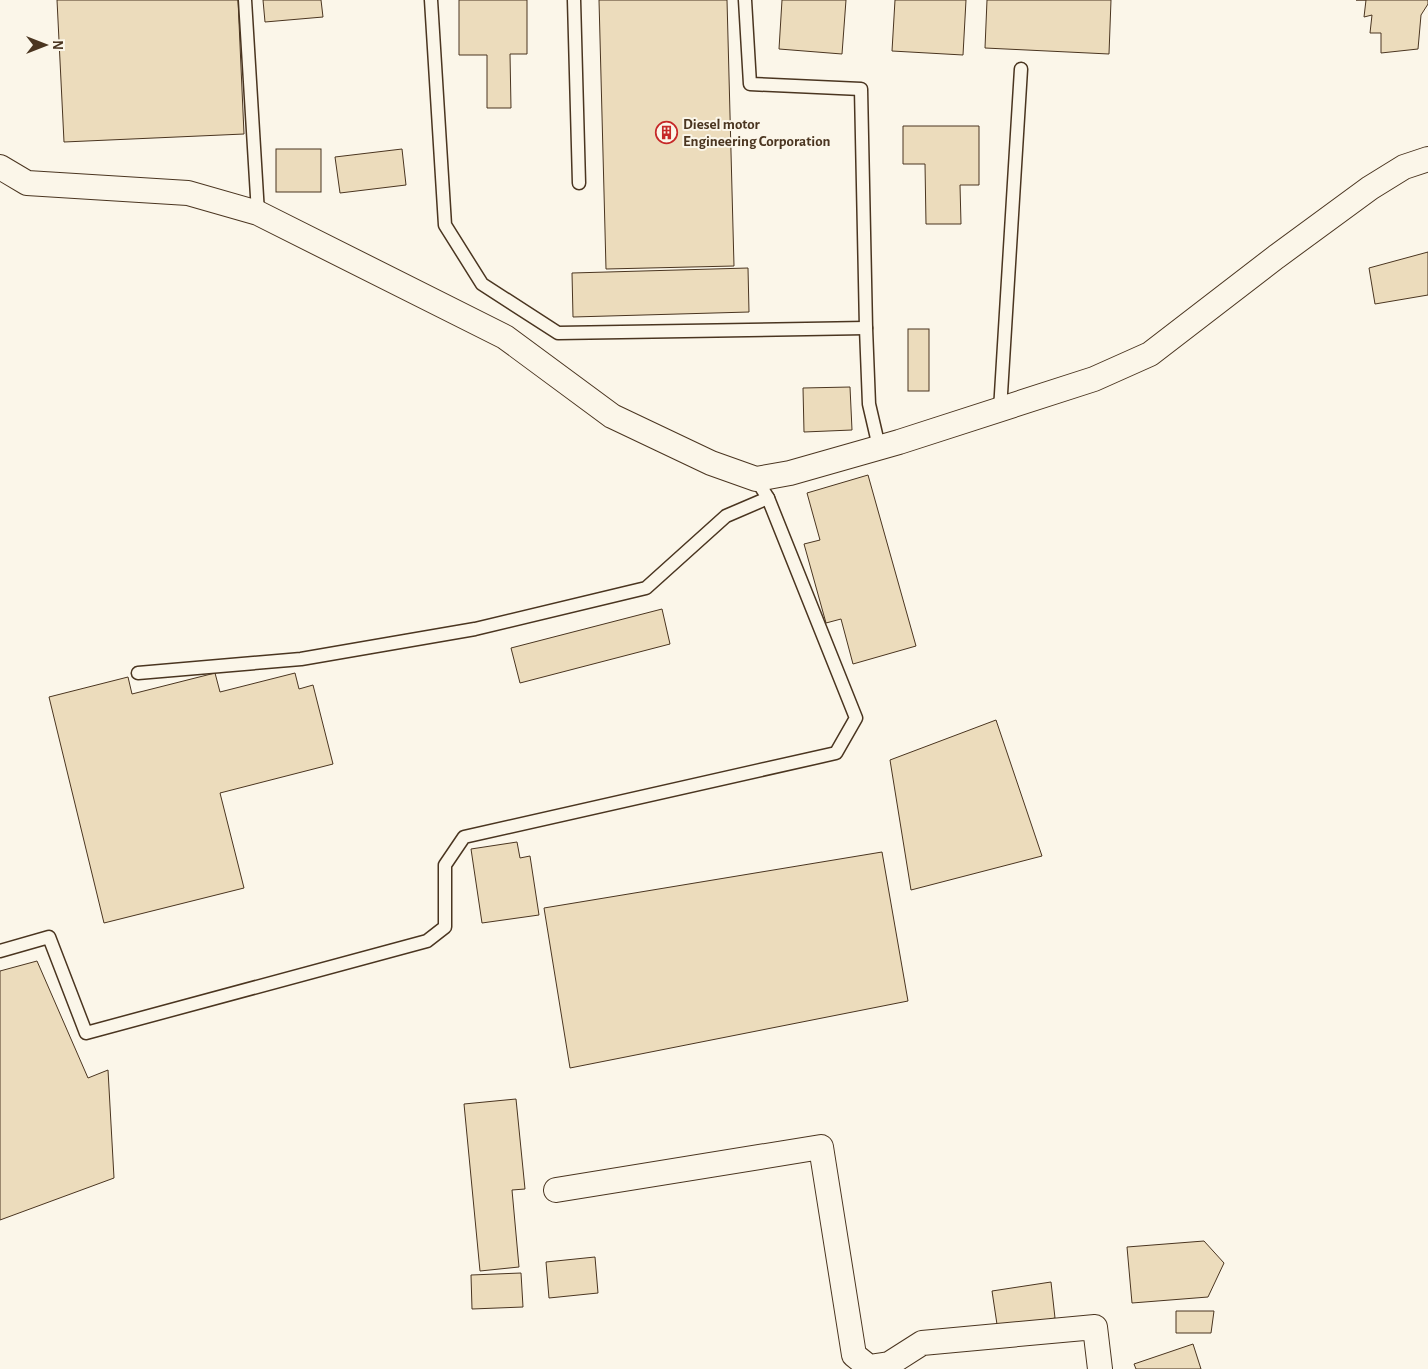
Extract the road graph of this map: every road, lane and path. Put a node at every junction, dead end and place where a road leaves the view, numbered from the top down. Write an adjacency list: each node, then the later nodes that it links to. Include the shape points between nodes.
1 (245, 0): 9 (lane)
2 (431, 0): 10 (lane, via 446,225 482,284 558,334)
3 (574, 0): 8 (lane)
4 (745, 0): 10 (lane, via 750,84 861,89)
5 (1021, 69): 11 (lane)
6 (1428, 159): 11 (street, via 1404,167 1370,188 1150,354 1094,379)
7 (0, 167): 9 (street, via 27,183 188,193)
8 (579, 183)
9 (258, 214): 13 (street, via 505,337 612,416)
10 (866, 328): 12 (lane, via 869,404)
11 (1000, 410): 12 (street)
12 (879, 447): 13 (street, via 790,473)
13 (762, 488): 14 (lane, via 646,588 475,629 301,659); 15 (lane, via 856,718 836,753 464,837 446,865 446,927 427,941 86,1033 49,937)
14 (138, 672)
15 (0, 950)
16 (556, 1190): 17 (street, via 820,1147 854,1355)
17 (869, 1368): 18 (street, via 889,1364 922,1343 1095,1326)
18 (1100, 1369)

